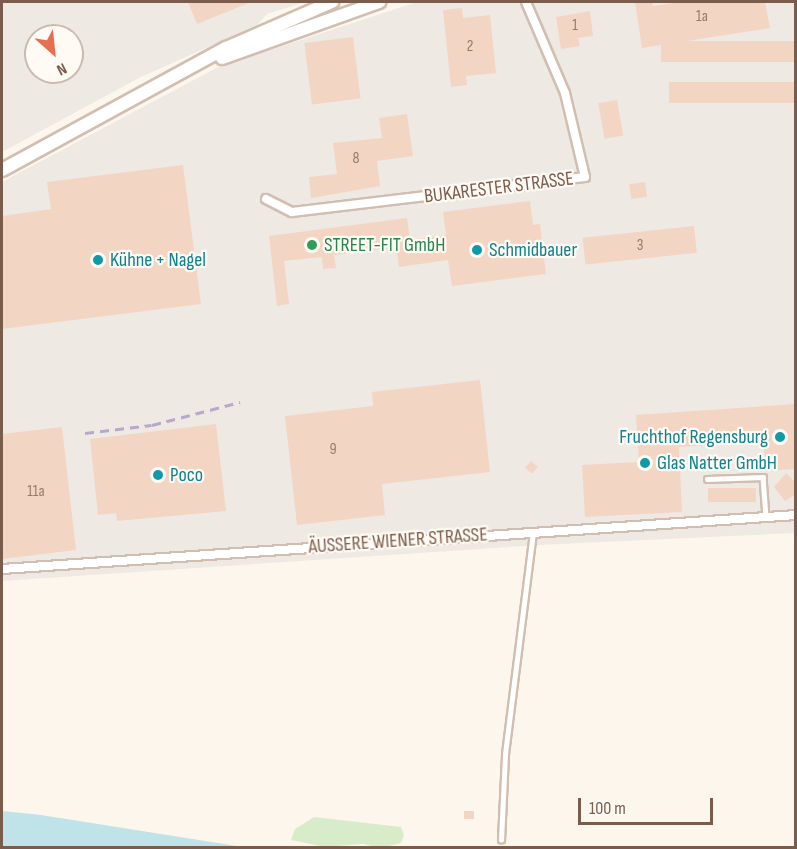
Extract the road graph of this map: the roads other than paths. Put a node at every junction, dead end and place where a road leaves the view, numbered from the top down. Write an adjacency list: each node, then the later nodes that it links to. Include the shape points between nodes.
1 (332, 2): 4 (main road, via 244,39)
2 (379, 2): 4 (main road)
3 (526, 2): 6 (street, BUKARESTER STRASSE, via 565,93 585,177 292,212)
4 (166, 81): 5 (main road)
5 (2, 170)
6 (266, 199)
7 (707, 479): 9 (lane, via 763,477)
8 (795, 515): 9 (street, ÄUSSERE WIENER STRASSE)
9 (766, 517): 10 (street, ÄUSSERE WIENER STRASSE)
10 (533, 532): 11 (street, ÄUSSERE WIENER STRASSE); 12 (lane, via 505,754)
11 (2, 569)
12 (501, 840)

